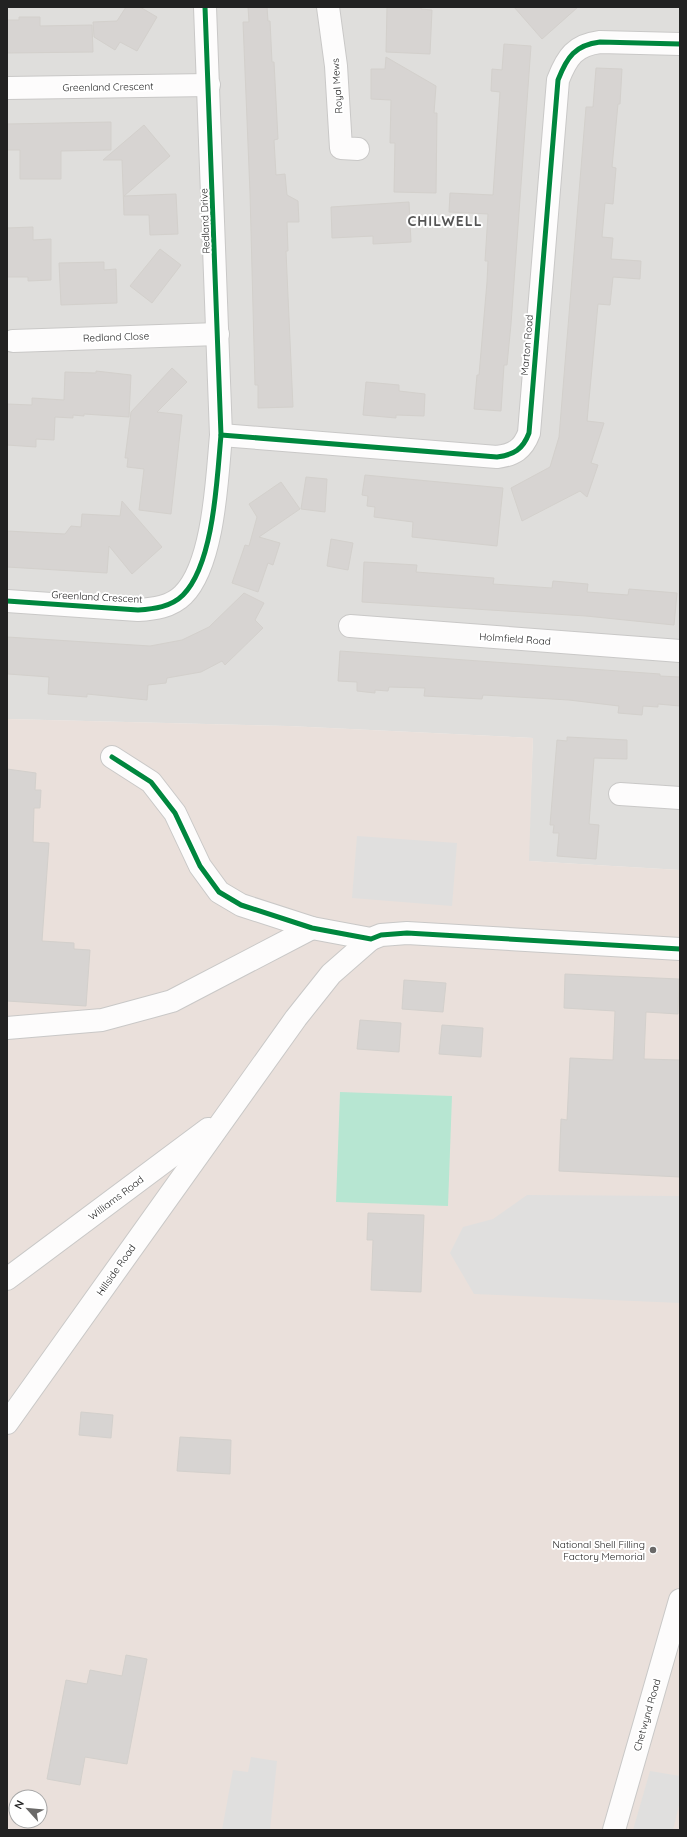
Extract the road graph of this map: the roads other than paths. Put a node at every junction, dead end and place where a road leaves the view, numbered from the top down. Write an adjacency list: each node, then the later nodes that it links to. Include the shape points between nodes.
1 (205, 7): 4 (street, Redland Drive)
2 (328, 7): 6 (street, Royal Mews, via 336,66 341,148)
3 (680, 44): 9 (street, Marton Road, via 587,44 575,51 565,64 558,80 529,433 519,450 512,455 497,457)
4 (209, 85): 5 (street, Greenland Crescent); 7 (street, Redland Drive)
5 (7, 88)
6 (358, 149)
7 (218, 334): 8 (street, Redland Close); 9 (street, Redland Drive)
8 (13, 341)
9 (221, 435): 10 (street, Greenland Crescent, via 216,490 206,552 199,572 182,596 170,604 138,610)
10 (7, 601)
11 (350, 626): 12 (street, Holmfield Road)
12 (680, 651)
13 (112, 757): 16 (street, via 151,782 175,813 200,866 220,892 241,905)
14 (620, 794): 15 (street)
15 (680, 798)
16 (312, 928): 17 (street); 19 (street, via 172,1001 102,1020)
17 (371, 939): 18 (street, via 406,932); 20 (street, via 331,974)
18 (680, 949)
19 (7, 1028)
20 (224, 1117): 21 (street, Williams Road); 22 (street, Hillside Road)
21 (7, 1279)
22 (7, 1423)
23 (680, 1600): 24 (street, Chetwynd Road)
24 (614, 1830)

